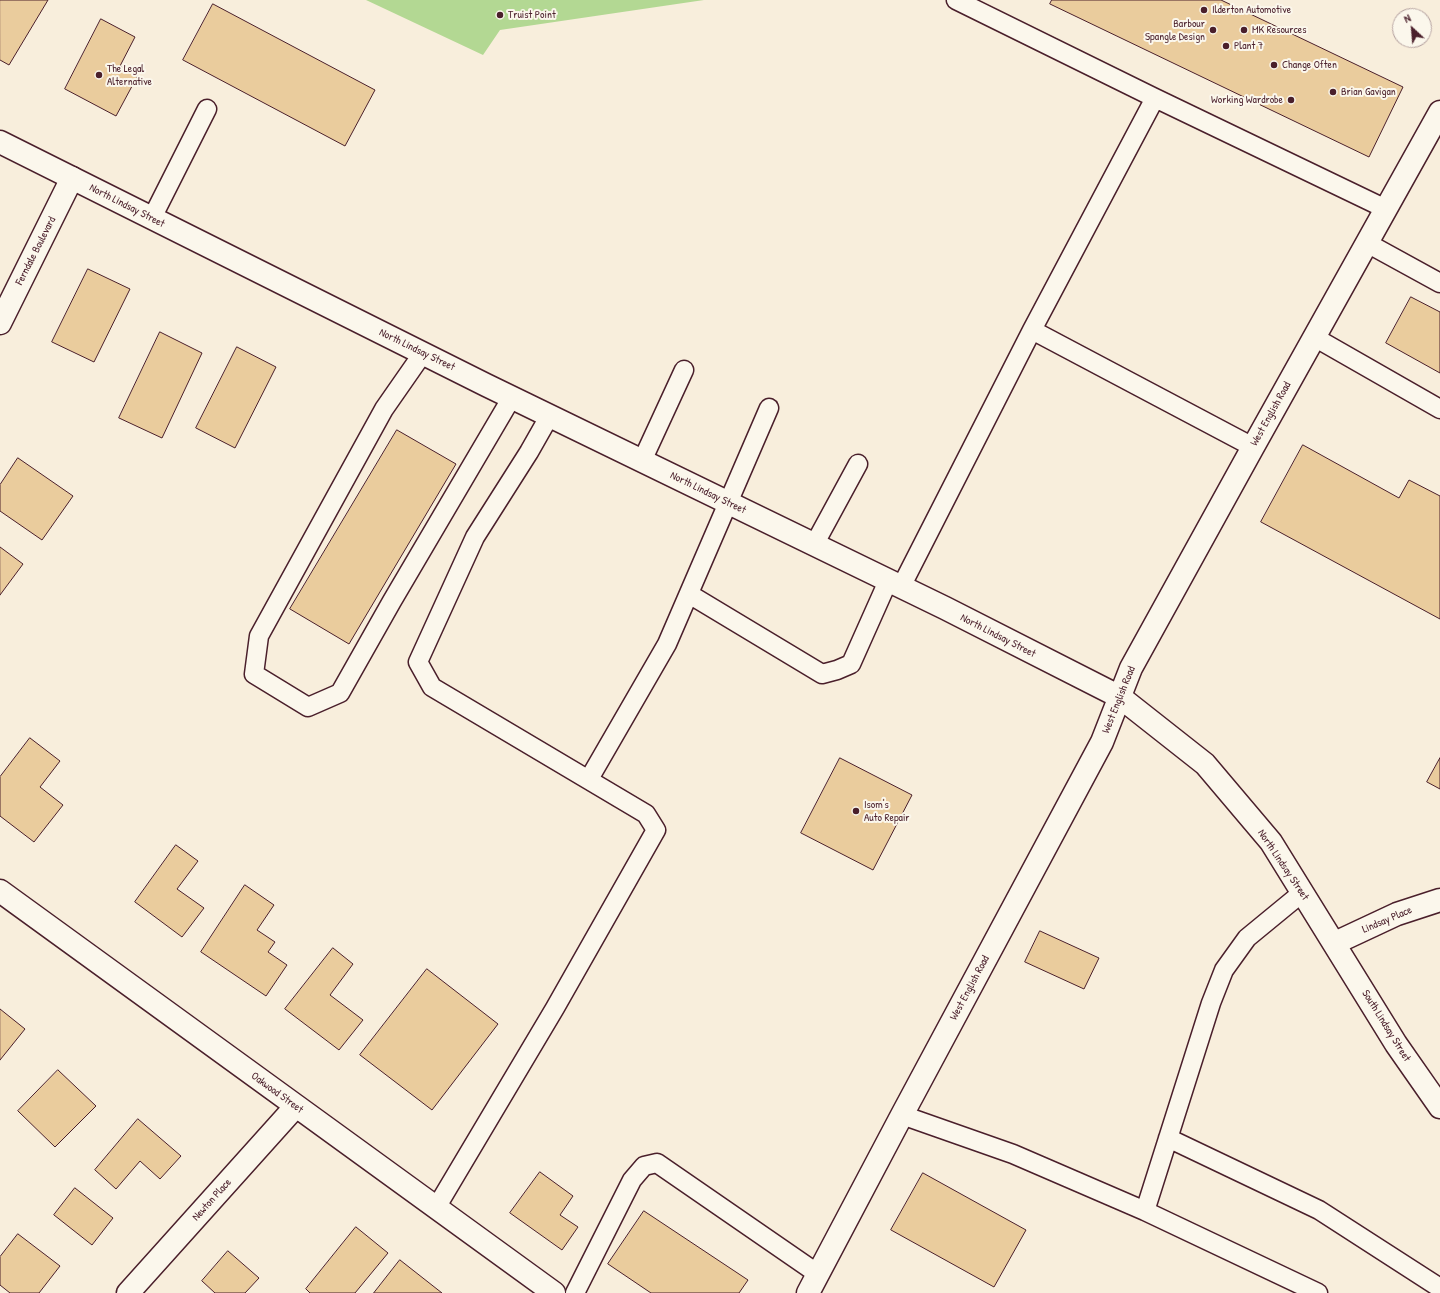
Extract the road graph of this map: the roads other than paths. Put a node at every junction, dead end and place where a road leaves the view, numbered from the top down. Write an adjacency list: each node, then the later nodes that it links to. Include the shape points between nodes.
1 (956, 0): 2 (lane)
2 (1155, 98): 7 (lane); 12 (lane)
3 (207, 109): 8 (lane)
4 (1440, 112): 7 (main road, West English Road)
5 (0, 142): 6 (main road, North Lindsay Street)
6 (72, 178): 8 (main road, North Lindsay Street); 11 (main road, Ferndale Boulevard)
7 (1386, 209): 9 (main road, West English Road)
8 (152, 218): 14 (main road, North Lindsay Street)
9 (1367, 243): 10 (lane); 13 (main road, West English Road)
10 (1440, 283)
11 (0, 323)
12 (1032, 330): 20 (lane); 25 (lane)
13 (1314, 337): 18 (lane); 20 (main road, West English Road)
14 (423, 353): 16 (main road, North Lindsay Street); 16 (lane, via 384,409 259,636 254,674 308,706 340,693)
15 (684, 370): 21 (lane)
16 (512, 397): 19 (main road, North Lindsay Street)
17 (769, 408): 23 (lane)
18 (1440, 409)
19 (550, 415): 21 (main road, North Lindsay Street); 28 (lane, via 475,537 418,662 432,687)
20 (1252, 447): 27 (main road, West English Road, via 1131,668)
21 (642, 461): 23 (main road, North Lindsay Street)
22 (858, 464): 24 (lane)
23 (728, 502): 24 (main road, North Lindsay Street); 26 (lane)
24 (814, 545): 25 (main road, North Lindsay Street)
25 (894, 584): 26 (lane, via 851,664 822,674); 27 (main road, North Lindsay Street)
26 (689, 594): 28 (lane, via 667,644)
27 (1120, 697): 30 (main road, North Lindsay Street, via 1205,764 1271,842); 35 (main road, West English Road, via 1102,742)
28 (589, 779): 37 (lane, via 646,814 656,830)
29 (0, 891): 33 (main road, Oakwood Street)
30 (1303, 892): 32 (main road, North Lindsay Street); 36 (lane, via 1246,938 1224,970)
31 (1440, 900): 32 (main road, Lindsay Place, via 1397,914)
32 (1334, 943): 34 (main road, South Lindsay Street, via 1396,1044)
33 (296, 1106): 37 (main road, Oakwood Street); 42 (main road, Newton Place)
34 (1440, 1107)
35 (902, 1115): 38 (lane, via 1013,1154); 39 (main road, West English Road)
36 (1168, 1138): 38 (lane); 40 (lane, via 1318,1210)
37 (436, 1208): 41 (main road, Oakwood Street)
38 (1145, 1211): 45 (lane)
39 (818, 1274): 43 (lane, via 657,1163 644,1166 632,1180); 44 (main road, West English Road)
40 (1440, 1288)
41 (548, 1291)
42 (128, 1293)
43 (575, 1293)
44 (808, 1293)
45 (1318, 1293)

